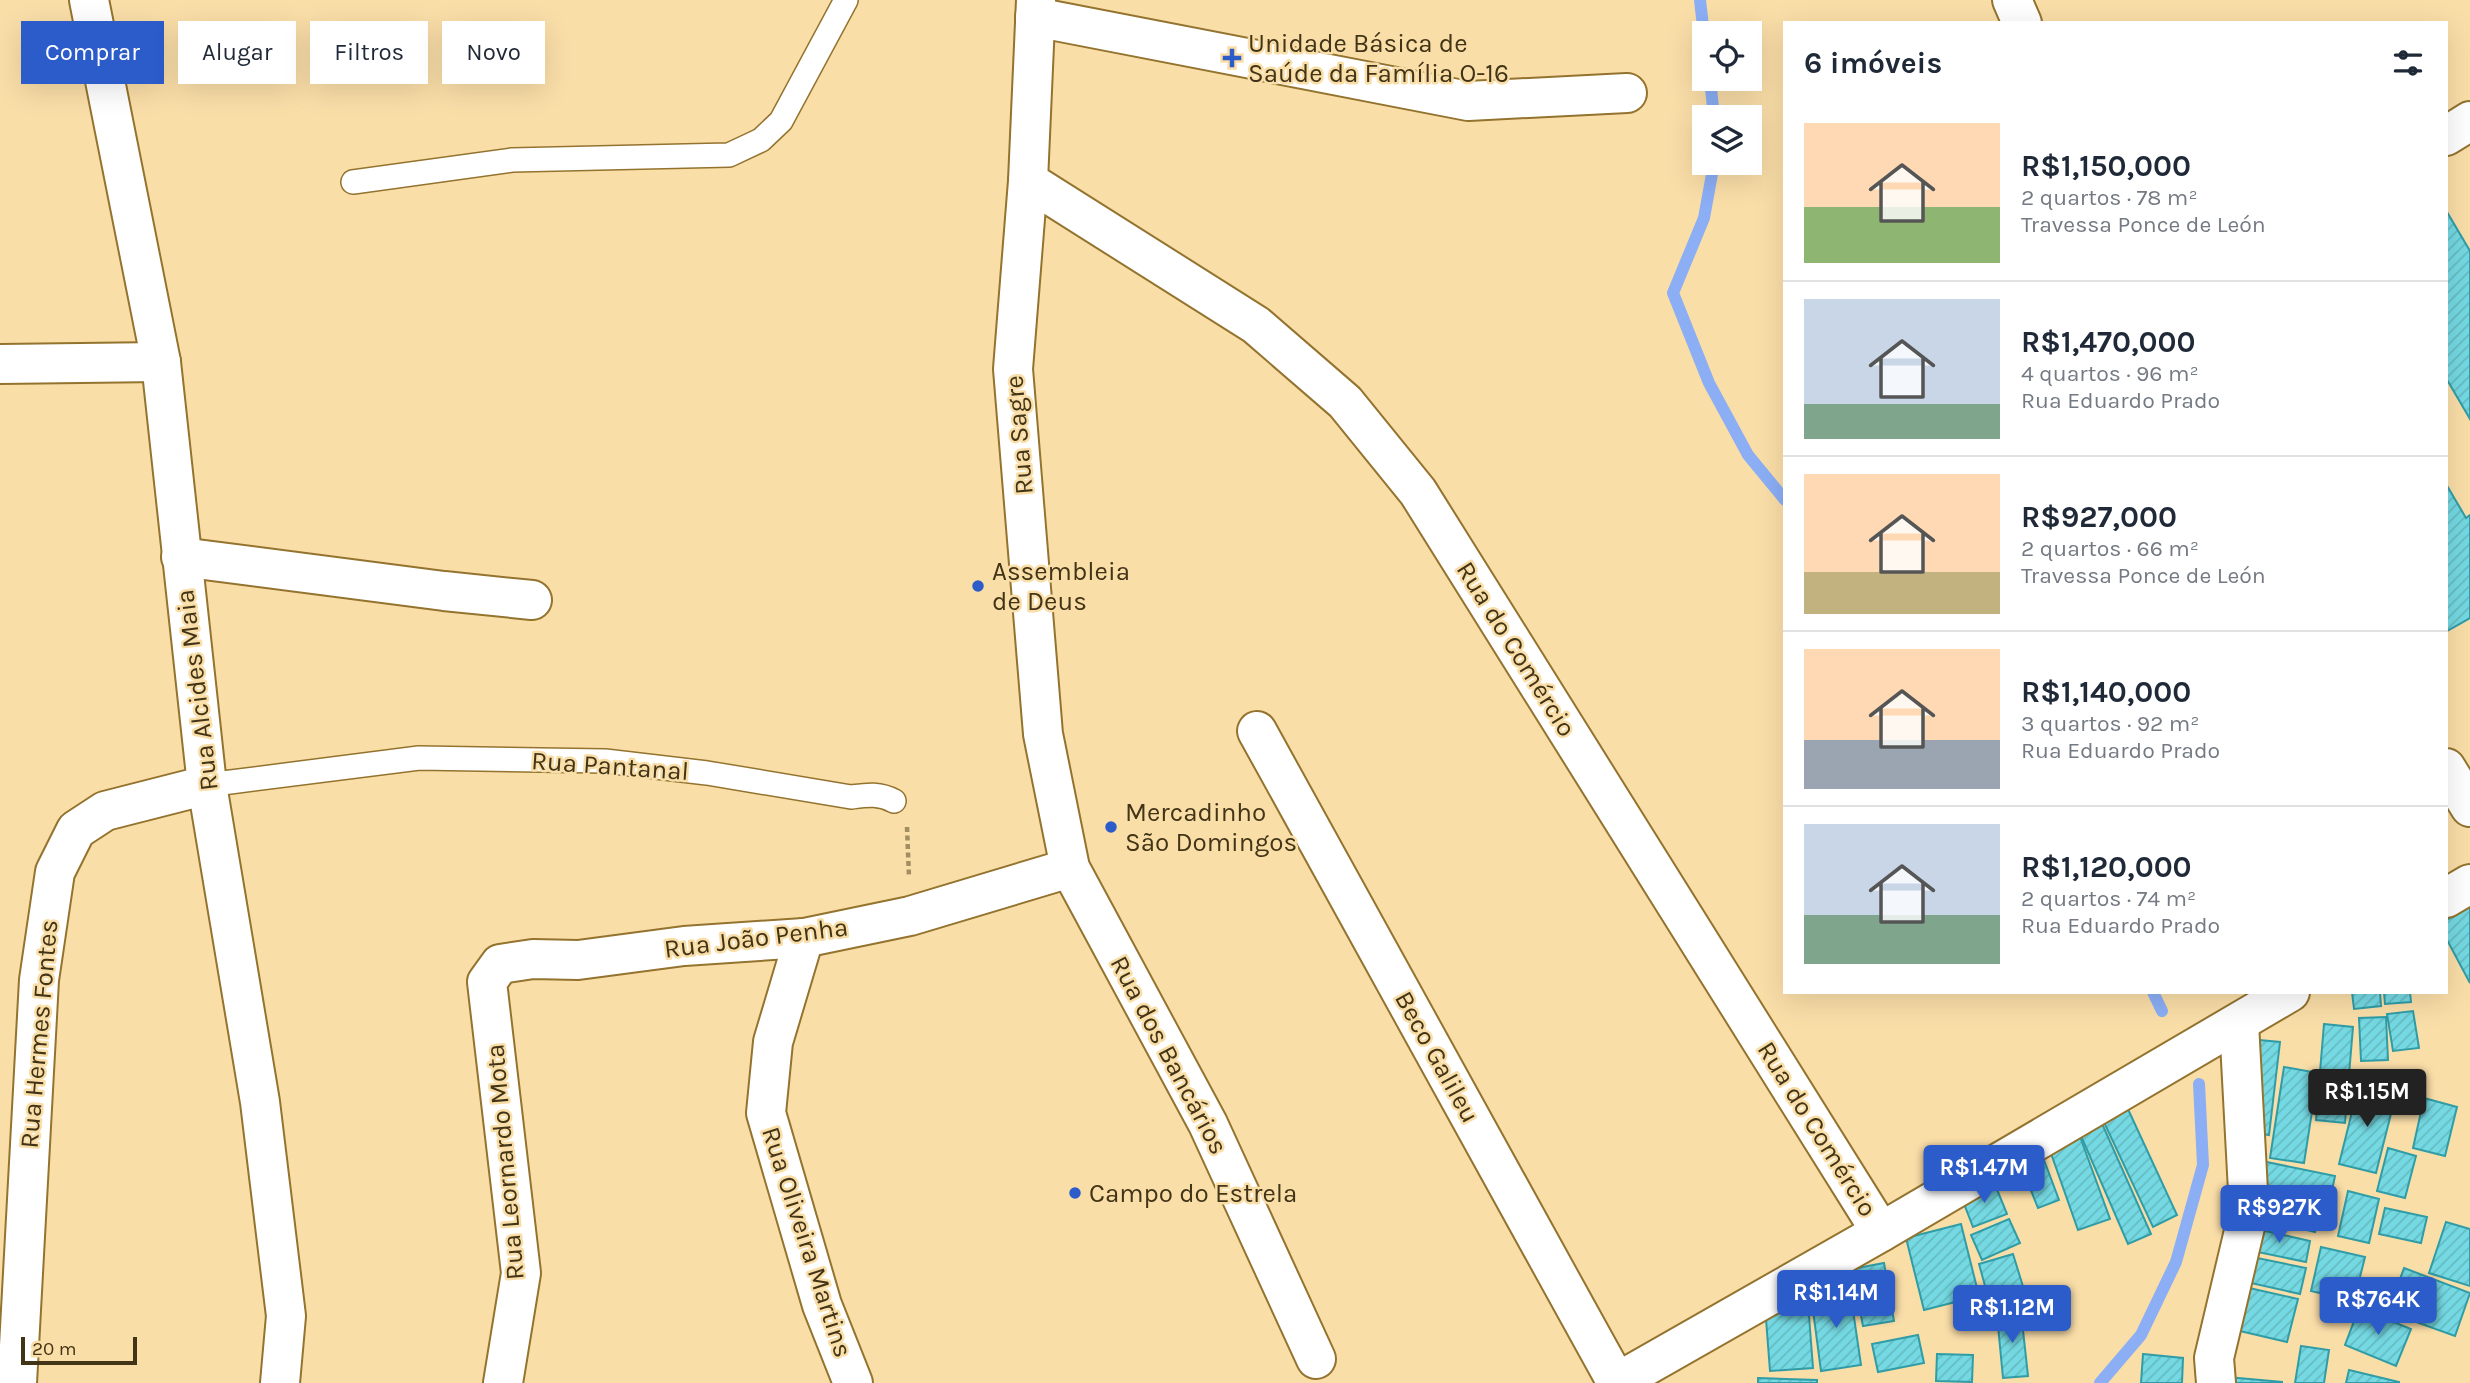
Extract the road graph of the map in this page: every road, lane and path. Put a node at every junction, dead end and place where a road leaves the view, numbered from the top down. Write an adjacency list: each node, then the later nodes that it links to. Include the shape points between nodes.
1 (89, 0): 11 (street, Rua Alcides Maia)
2 (846, 0): 10 (lane, via 780,121 761,140 729,155 512,160)
3 (2012, 0): 5 (street)
4 (1036, 8): 6 (street, via 1468,101); 9 (street, Rua Sagre)
5 (2021, 21)
6 (1627, 93)
7 (2470, 121): 8 (street)
8 (2448, 135)
9 (1028, 181): 20 (street, Rua Sagre, via 1013,369 1044,734); 28 (street, Rua do Comércio, via 1255,325 1345,402 1410,482)
10 (352, 183)
11 (161, 362): 12 (street); 13 (street, Rua Alcides Maia)
12 (0, 364)
13 (181, 557): 14 (street); 17 (street, Rua Alcides Maia)
14 (532, 600)
15 (1258, 731): 35 (street, Beco Galileu)
16 (2448, 771): 19 (street)
17 (207, 785): 18 (lane, Rua Pantanal, via 419,758 605,761 851,797 884,796); 31 (street, Rua Hermes Fontes, via 105,811 76,830 55,872 39,980); 32 (street, Rua Alcides Maia, via 260,1102 286,1316)
18 (894, 801): 23 (path, via 907,827)
19 (2470, 807)
20 (1070, 868): 23 (street, Rua João Penha); 29 (street, Rua dos Bancários, via 1208,1124)
21 (2470, 884): 22 (street)
22 (2448, 897)
23 (910, 916): 24 (street, Rua João Penha)
24 (804, 937): 25 (street, Rua João Penha, via 578,960 520,960 500,964); 34 (street, Rua Oliveira Martins, via 773,1042 766,1113 822,1305)
25 (487, 982): 33 (street, Rua Leornardo Mota, via 521,1273)
26 (2287, 994): 27 (street)
27 (2239, 1023): 28 (street); 36 (street, via 2249,1210 2214,1358)
28 (1881, 1232): 30 (street)
29 (1316, 1359)
30 (1658, 1372): 35 (street)
31 (17, 1383)
32 (280, 1383)
33 (503, 1383)
34 (853, 1383)
35 (1617, 1383)
36 (2216, 1383)

